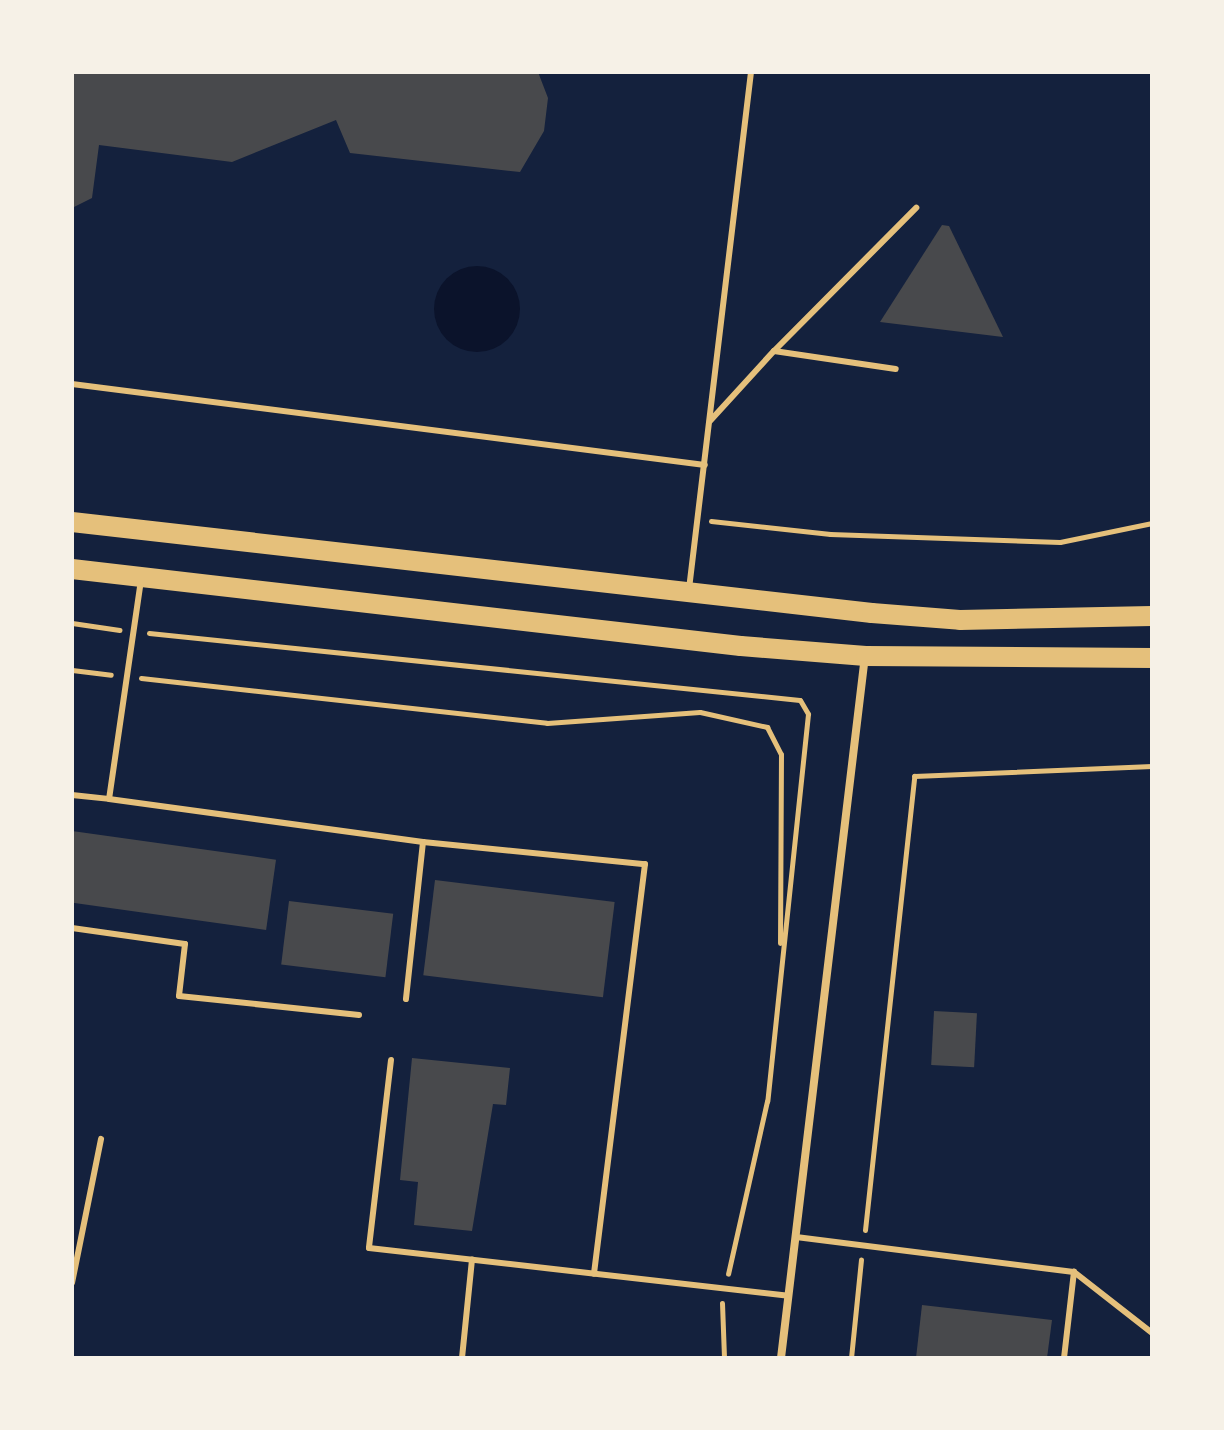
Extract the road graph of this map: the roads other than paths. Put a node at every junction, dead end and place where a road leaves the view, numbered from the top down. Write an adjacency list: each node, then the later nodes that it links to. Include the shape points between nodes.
1 (751, 72): 6 (lane)
2 (916, 208): 3 (lane)
3 (774, 351): 4 (lane); 6 (lane)
4 (896, 369)
5 (72, 384): 7 (lane)
6 (710, 421): 7 (lane)
7 (705, 465): 11 (lane)
8 (72, 522): 11 (main road)
9 (72, 569): 10 (main road)
10 (142, 578): 13 (main road); 16 (lane)
11 (688, 595): 12 (main road, via 960,620)
12 (1152, 616)
13 (866, 656): 14 (main road); 23 (street)
14 (1152, 658)
15 (72, 795): 16 (lane)
16 (109, 799): 17 (lane)
17 (423, 842): 19 (lane); 26 (lane, via 645,864)
18 (72, 928): 20 (lane, via 185,944 179,996)
19 (406, 999)
20 (359, 1015)
21 (391, 1060): 24 (lane, via 369,1248)
22 (101, 1139): 27 (lane)
23 (796, 1237): 25 (lane); 28 (street)
24 (472, 1260): 26 (lane); 30 (lane)
25 (1074, 1272): 29 (lane); 32 (lane)
26 (594, 1274): 28 (lane)
27 (72, 1283)
28 (788, 1296): 31 (street)
29 (1152, 1333)
30 (462, 1358)
31 (781, 1358)
32 (1064, 1358)

